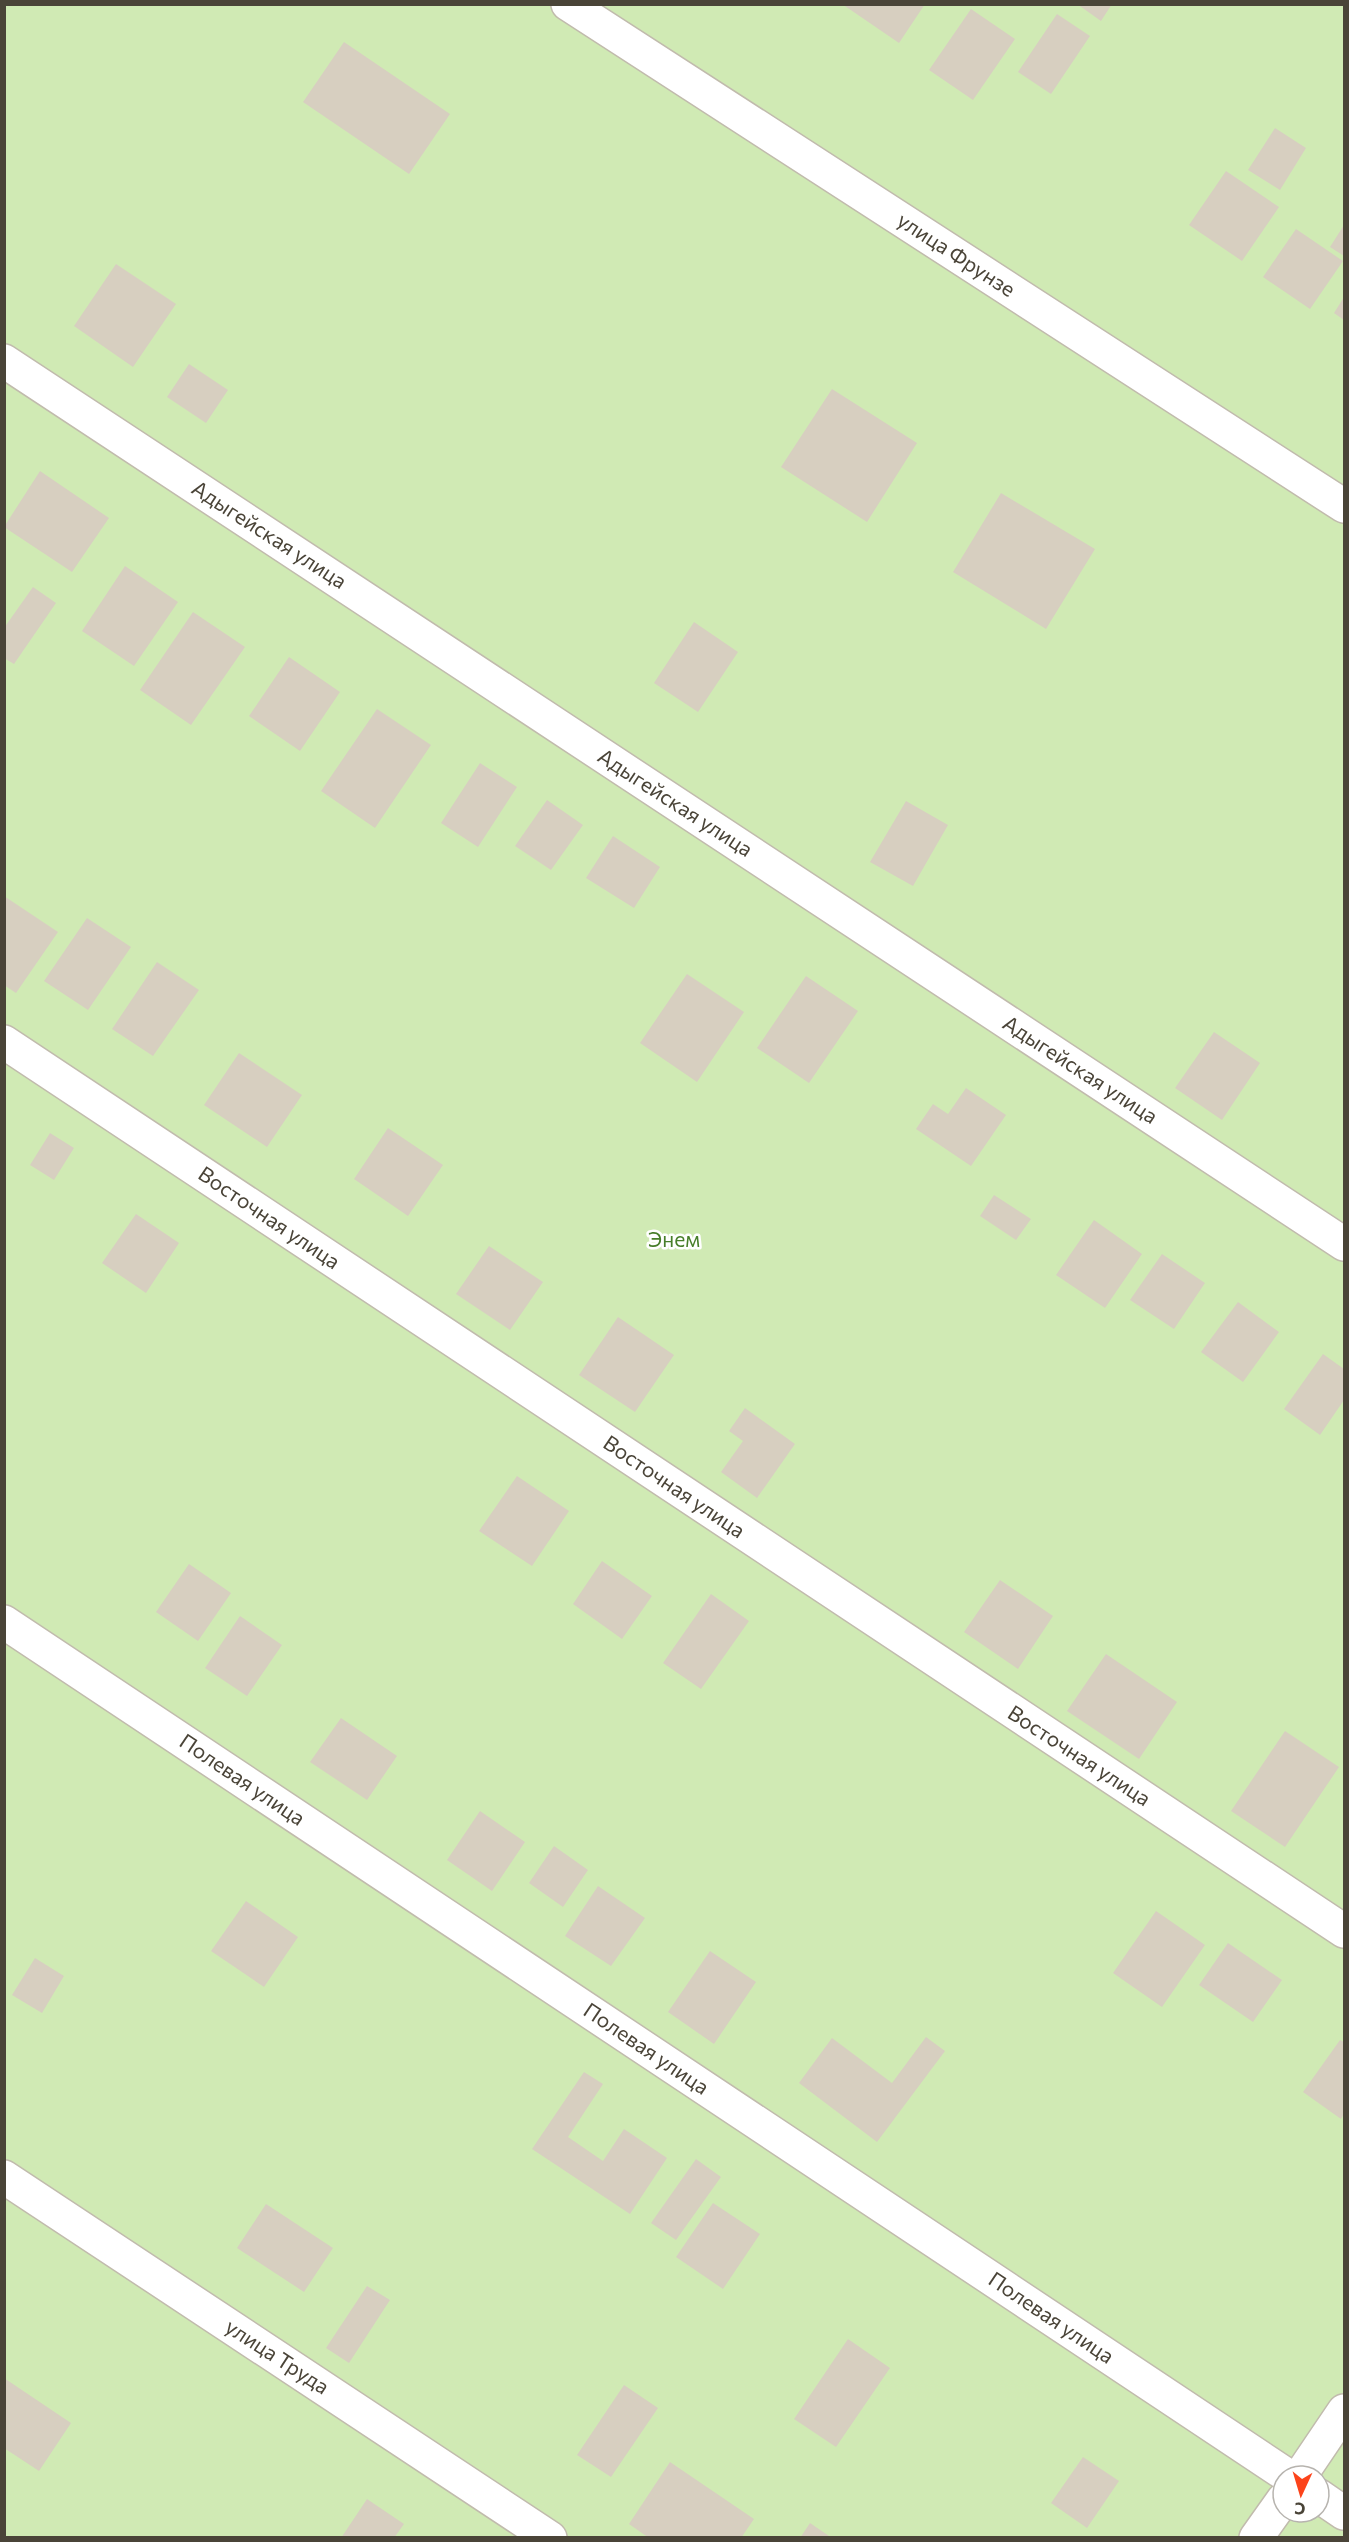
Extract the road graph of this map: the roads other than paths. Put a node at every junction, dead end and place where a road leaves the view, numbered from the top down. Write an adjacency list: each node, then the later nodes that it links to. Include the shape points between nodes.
1 (568, 4): 3 (street, улица Фрунзе)
2 (4, 361): 5 (street, Адыгейская улица)
3 (1344, 506)
4 (4, 1042): 7 (street, Восточная улица)
5 (1344, 1244)
6 (4, 1622): 11 (street, Полевая улица)
7 (1344, 1931)
8 (4, 2177): 15 (street, улица Труда)
9 (1344, 2411): 10 (street)
10 (1308, 2464)
11 (1271, 2465)
12 (1331, 2504): 13 (street)
13 (1344, 2512)
14 (1271, 2517): 16 (street)
15 (550, 2538)
16 (1256, 2538)

